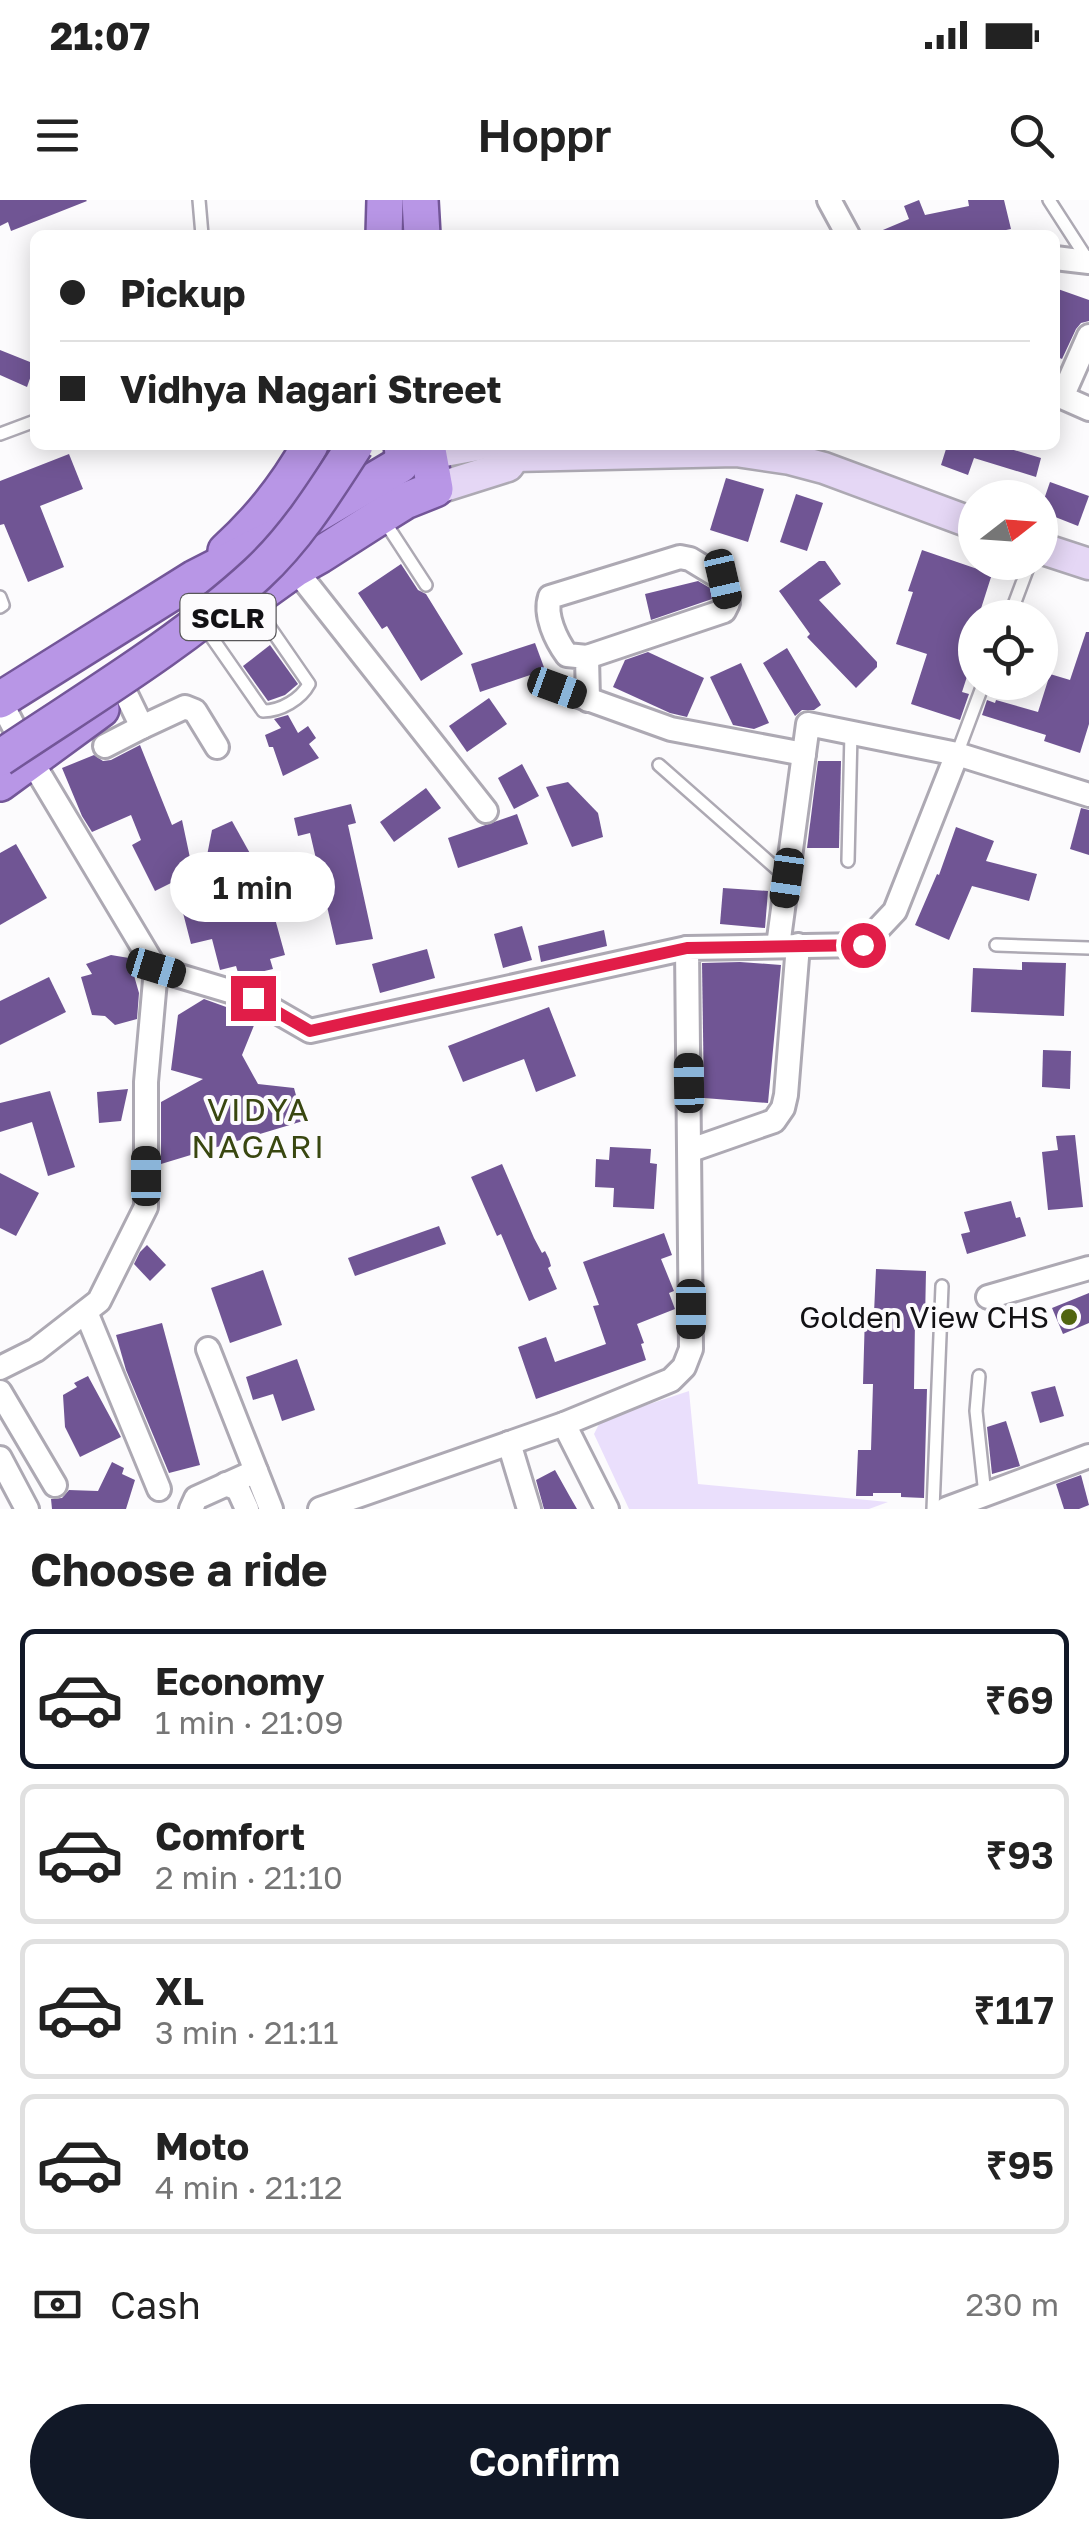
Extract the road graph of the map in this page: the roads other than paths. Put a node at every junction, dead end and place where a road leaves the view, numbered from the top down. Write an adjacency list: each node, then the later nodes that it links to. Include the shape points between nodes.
1 (200, 200): 8 (lane)
2 (364, 200): 9 (highway)
3 (385, 200): 10 (highway)
4 (408, 200): 11 (highway)
5 (420, 200): 12 (highway)
6 (829, 200): 13 (street)
7 (1049, 200): 15 (lane)
8 (202, 230)
9 (363, 230)
10 (384, 230)
11 (407, 230)
12 (422, 230)
13 (845, 230)
14 (1060, 259): 15 (street)
15 (1089, 262)
16 (1089, 336): 17 (street)
17 (1060, 391)
18 (1060, 396): 19 (street)
19 (1089, 410)
20 (30, 423): 21 (lane)
21 (0, 434)
22 (307, 450): 32 (highway, via 250,529)
23 (325, 450): 45 (highway, via 242,556 167,617)
24 (352, 450): 51 (highway, bridge, via 313,510 258,573)
25 (518, 450): 27 (main road, via 508,466); 28 (main road, via 736,451 824,468)
26 (406, 451): 27 (highway); 32 (highway, SCLR, via 294,527)
27 (407, 502): 31 (highway, SCLR); 33 (lane)
28 (958, 518)
29 (1058, 554): 30 (main road)
30 (1089, 564)
31 (294, 569): 35 (highway, SCLR); 55 (street)
32 (195, 578): 41 (highway, SCLR)
33 (426, 584)
34 (0, 597): 36 (lane)
35 (252, 600): 37 (highway, SCLR); 37 (lane, via 309,684 306,691 264,711)
36 (0, 606)
37 (208, 632): 40 (highway, SCLR)
38 (587, 657): 38 (street, via 567,655 559,644 550,598 680,556 723,579 724,611); 42 (street)
39 (557, 688): 42 (street)
40 (125, 692): 44 (street); 51 (highway, SCLR)
41 (0, 700): 51 (street)
42 (588, 700): 49 (street, via 672,730)
43 (977, 700): 50 (lane)
44 (142, 727): 47 (street); 48 (street, via 185,707 196,710)
45 (0, 730)
46 (852, 733): 49 (street, via 808,724); 50 (street); 56 (lane)
47 (105, 746)
48 (217, 748)
49 (804, 754): 57 (street)
50 (957, 754): 54 (street); 58 (street, via 895,911 863,945)
51 (16, 759): 53 (highway, SCLR); 62 (street)
52 (659, 765): 57 (lane)
53 (0, 783)
54 (1089, 794)
55 (486, 811)
56 (848, 861)
57 (787, 878): 58 (street)
58 (788, 945): 60 (street); 63 (street, via 783,1108 774,1121)
59 (996, 946): 61 (lane)
60 (687, 948): 62 (street, via 310,1031 253,998); 63 (street)
61 (1089, 948)
62 (156, 968): 67 (street, via 146,1082 146,1207 99,1301)
63 (690, 1150): 72 (street, via 691,1348 684,1367 671,1380)
64 (1089, 1268): 66 (street)
65 (942, 1286): 88 (lane)
66 (988, 1297)
67 (86, 1312): 69 (street); 79 (street)
68 (208, 1349): 76 (street)
69 (0, 1368)
70 (979, 1376): 80 (lane)
71 (0, 1392): 78 (street)
72 (564, 1424): 73 (street); 87 (street)
73 (509, 1443): 81 (street); 86 (street)
74 (1089, 1456): 80 (street)
75 (0, 1458): 82 (street)
76 (256, 1470): 77 (street); 85 (street)
77 (226, 1484): 83 (street, via 196,1498); 84 (street, via 238,1489)
78 (54, 1485)
79 (159, 1489)
80 (985, 1495): 89 (street)
81 (328, 1507)
82 (28, 1509)
83 (192, 1509)
84 (247, 1509)
85 (270, 1509)
86 (529, 1509)
87 (607, 1509)
88 (934, 1509)
89 (946, 1509)

